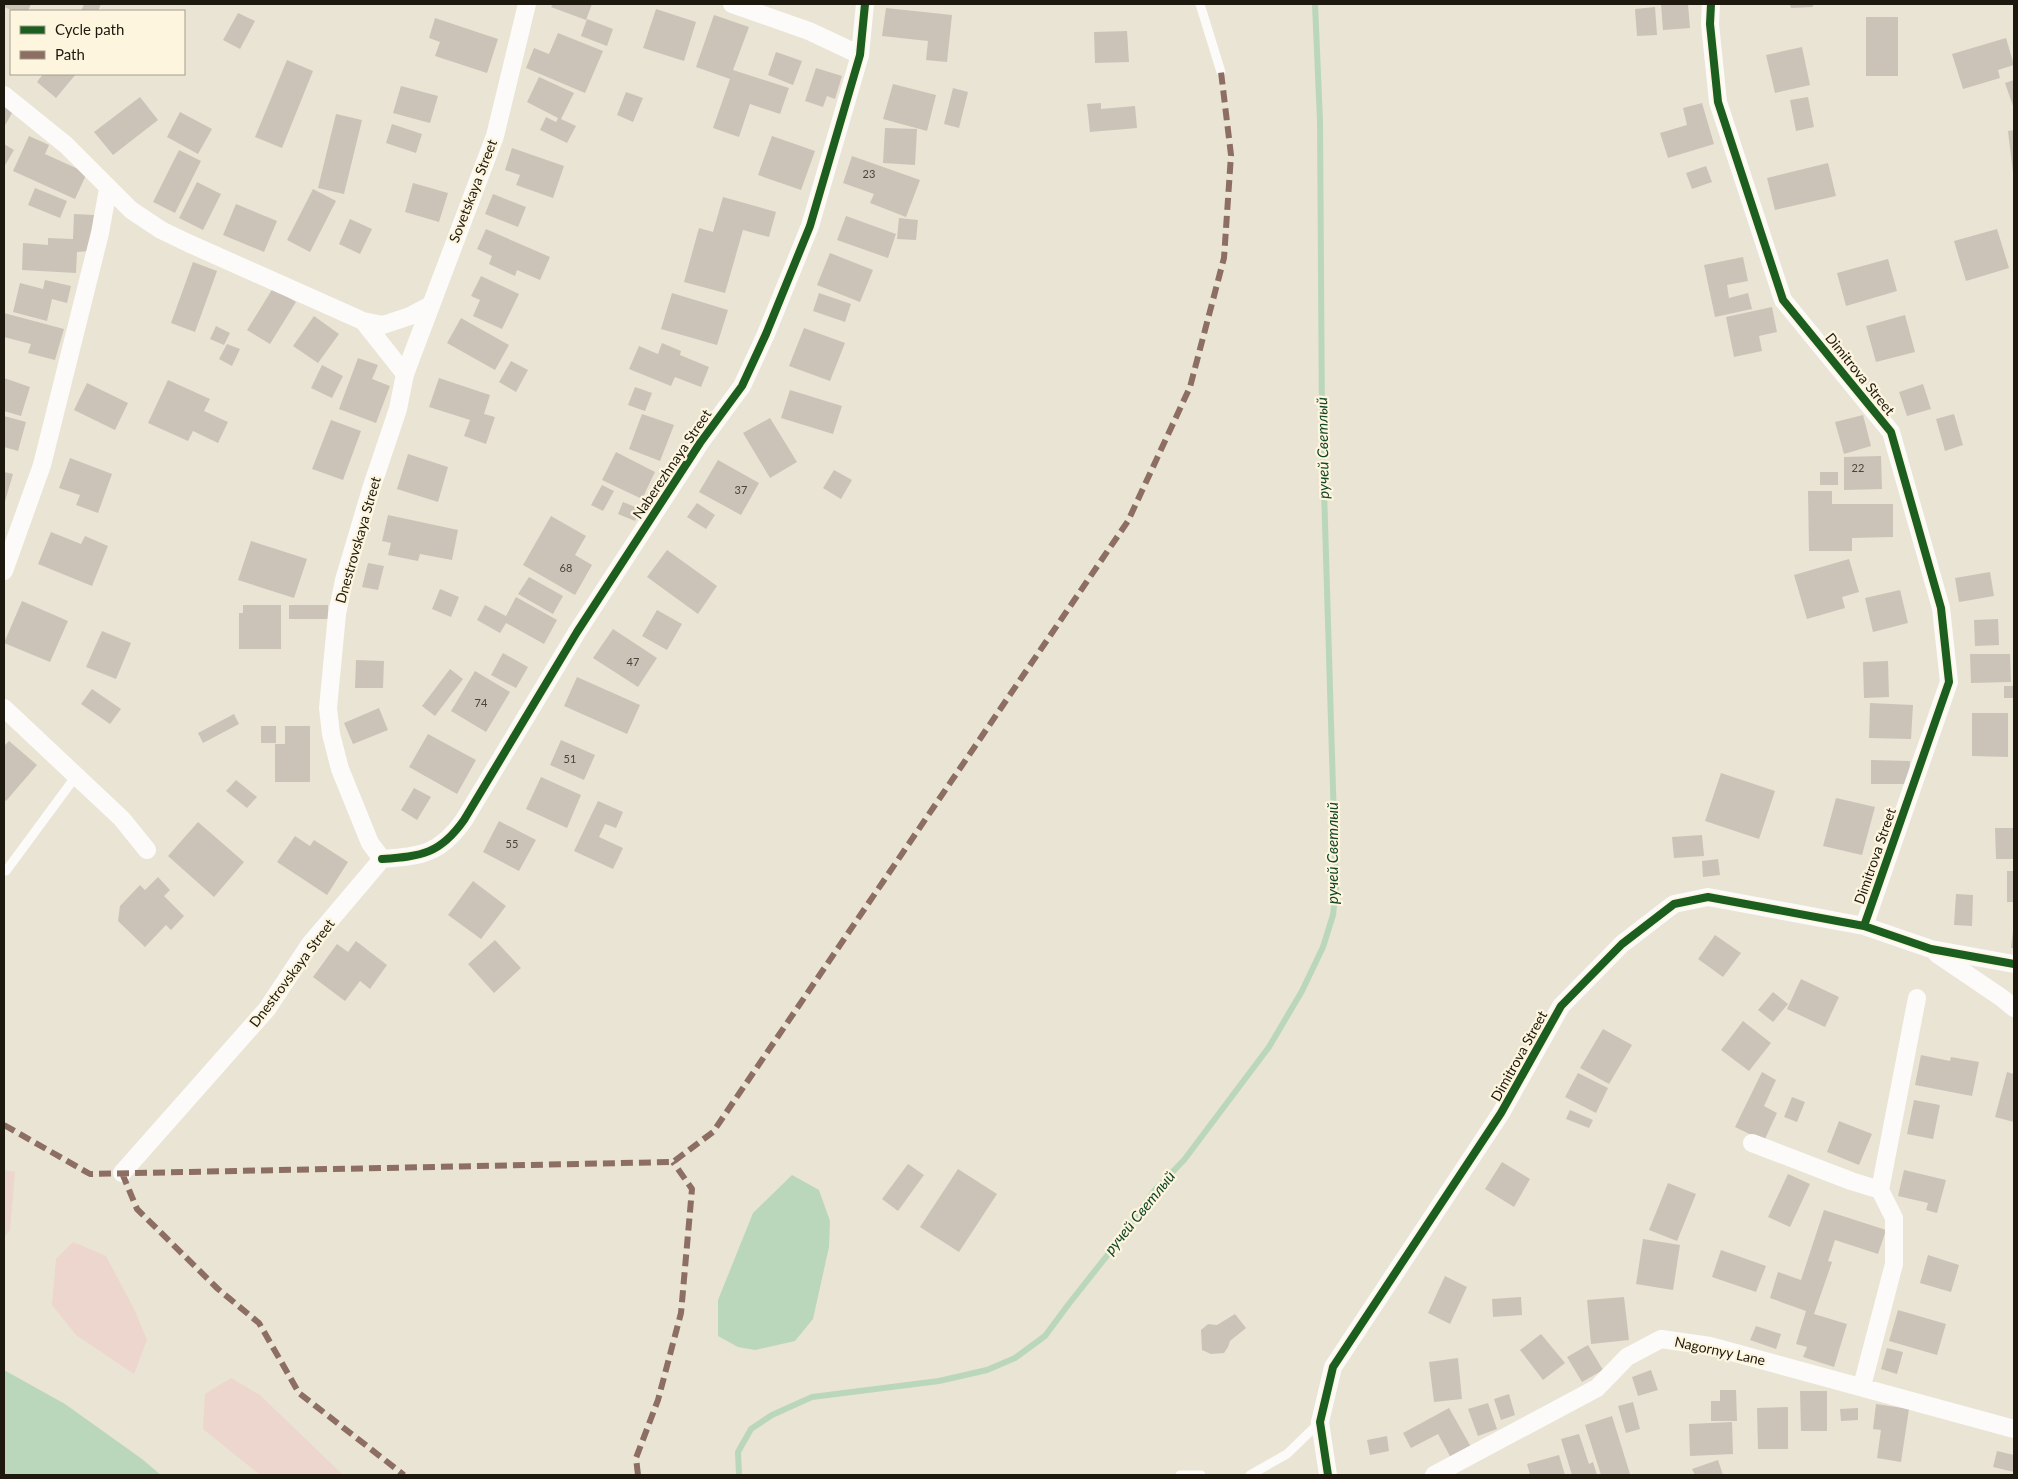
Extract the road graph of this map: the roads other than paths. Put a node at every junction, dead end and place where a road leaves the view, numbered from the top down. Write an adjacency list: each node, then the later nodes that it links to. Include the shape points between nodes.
1 (527, 4): 10 (street, Sovetskaya Street, via 495,136)
2 (732, 4): 6 (street, via 809,31)
3 (865, 4): 6 (street, Naberezhnaya Street)
4 (1200, 4): 7 (lane)
5 (1711, 4): 19 (street, Dimitrova Street, via 1718,102 1783,300 1891,432 1941,608 1949,682)
6 (860, 55): 17 (street, Naberezhnaya Street, via 810,226 742,386 700,443 576,632 451,838 439,847 414,857)
7 (1221, 72)
8 (4, 95): 9 (street, via 66,145)
9 (108, 189): 11 (street, via 131,210 161,230); 13 (street, via 42,465)
10 (431, 305): 11 (street, via 383,325); 12 (street, Sovetskaya Street)
11 (362, 321): 12 (street)
12 (405, 374): 17 (street, Dnestrovskaya Street, via 398,409 344,580 328,708 330,734 340,769 370,843)
13 (4, 571)
14 (4, 708): 15 (street)
15 (76, 776): 16 (street, via 122,819); 18 (lane)
16 (147, 850)
17 (382, 859): 25 (street, Dnestrovskaya Street, via 310,944 268,1009)
18 (6, 871)
19 (1864, 926): 20 (street); 28 (street, Dimitrova Street, via 1708,897 1674,904 1622,944 1561,1006 1501,1113 1333,1367)
20 (1931, 949): 21 (street); 23 (street)
21 (2014, 964)
22 (1917, 998): 26 (street)
23 (2014, 1008)
24 (1752, 1143): 26 (street)
25 (122, 1173)
26 (1880, 1190): 27 (street, via 1894,1218 1894,1264)
27 (1862, 1386): 29 (street, Nagornyy Lane); 34 (street, Nagornyy Lane, via 1710,1346 1661,1339 1627,1357 1597,1388)
28 (1320, 1422): 32 (lane, via 1287,1454); 33 (street, Dimitrova Street)
29 (2014, 1428)
30 (1180, 1475): 31 (lane)
31 (1201, 1475)
32 (1250, 1475)
33 (1328, 1475)
34 (1434, 1475)

